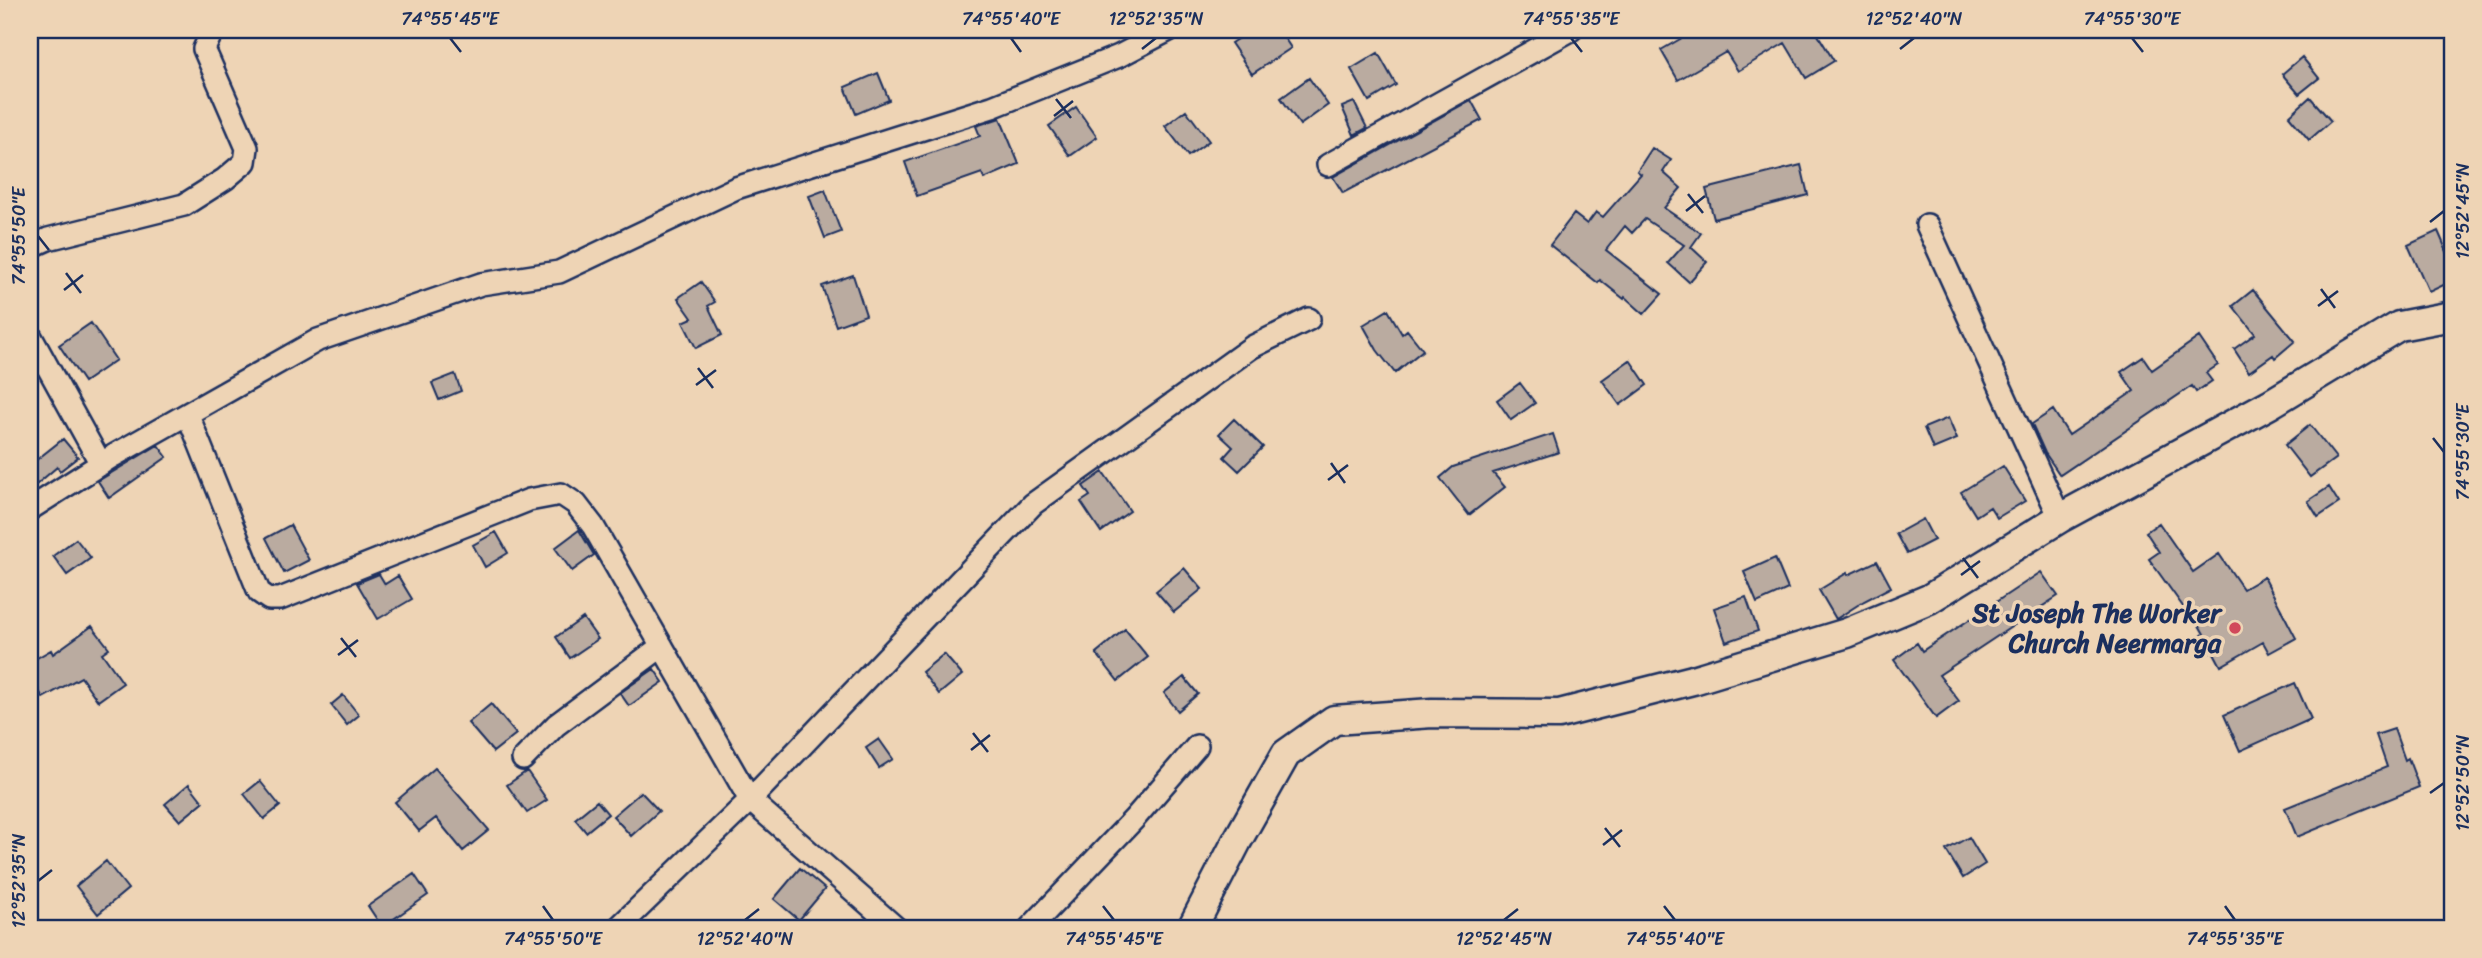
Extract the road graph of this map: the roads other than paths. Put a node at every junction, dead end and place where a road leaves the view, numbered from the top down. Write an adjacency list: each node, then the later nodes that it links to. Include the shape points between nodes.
1 (217, 30): 6 (street, via 204,49 247,148 245,162 184,205)
2 (1170, 30): 10 (street, via 1119,56 992,107 736,188 559,272 481,284 318,340)
3 (1571, 30): 4 (street)
4 (1328, 164)
5 (1927, 225): 13 (street)
6 (30, 247)
7 (2452, 316): 13 (main road, via 2399,326 2270,404)
8 (1309, 319): 17 (street, via 1252,347 1033,504)
9 (30, 335): 11 (street)
10 (188, 415): 11 (street); 14 (street, via 259,592 269,599 280,600 529,500 561,494 576,504 593,526)
11 (101, 464): 12 (street)
12 (30, 509)
13 (2060, 518): 21 (main road, via 1929,599 1847,633 1693,680 1559,714 1432,713 1334,720 1286,754)
14 (662, 646): 16 (street, via 556,725); 17 (street)
15 (1198, 746): 20 (street)
16 (523, 759)
17 (750, 800): 18 (street); 19 (street)
18 (618, 928)
19 (896, 928)
20 (1030, 928)
21 (1192, 928)

